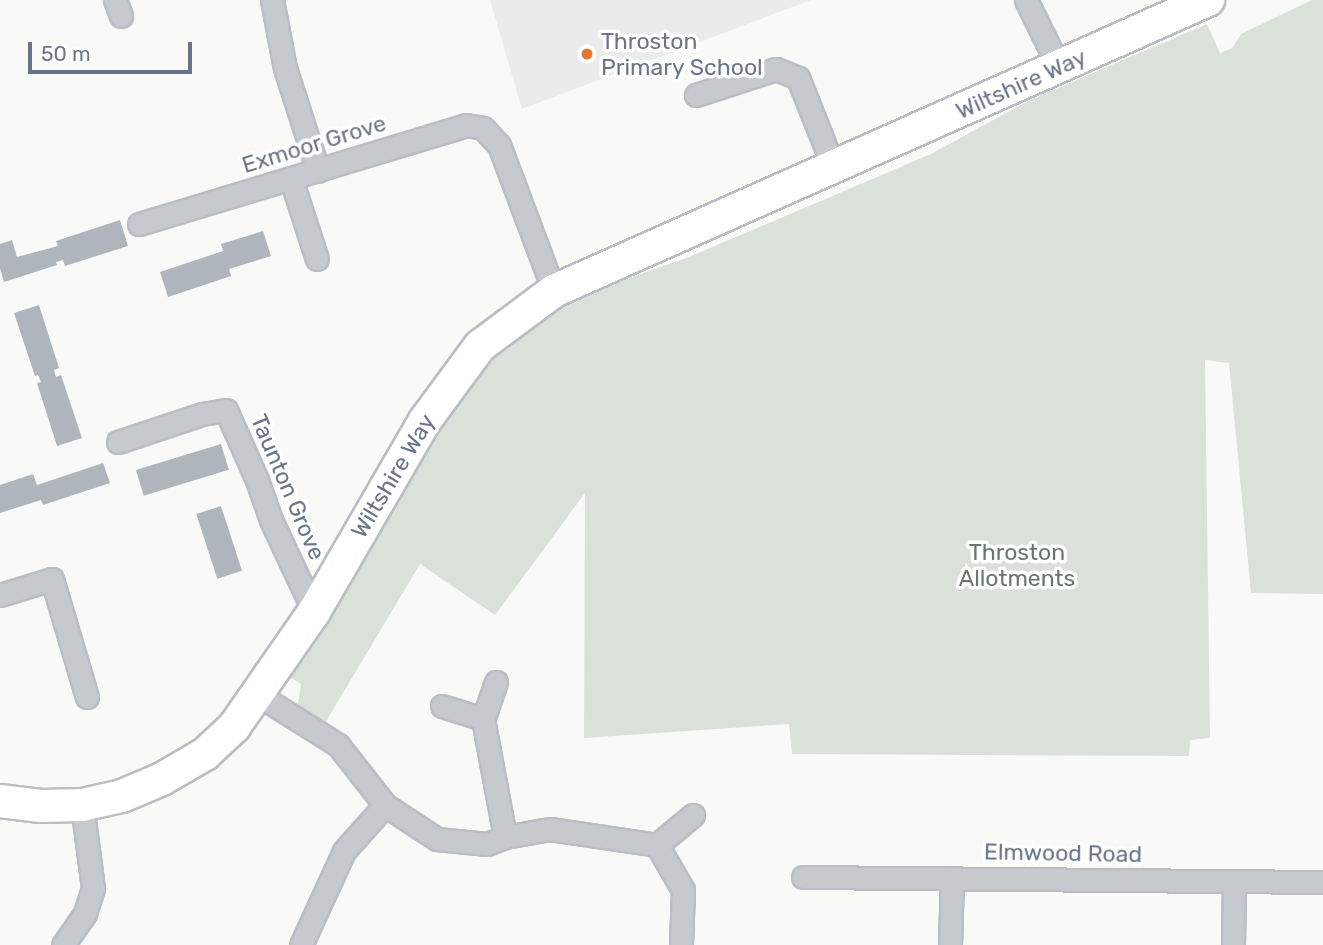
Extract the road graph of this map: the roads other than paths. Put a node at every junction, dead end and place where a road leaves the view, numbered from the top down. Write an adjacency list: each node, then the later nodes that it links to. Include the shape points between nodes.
1 (272, 0): 8 (street, via 285,68)
2 (1026, 0): 5 (street)
3 (1208, 0): 4 (street, Wiltshire Way)
4 (1162, 9): 5 (street, Wiltshire Way)
5 (1059, 67): 7 (street, Wiltshire Way)
6 (696, 95): 7 (street, via 776,69 798,78)
7 (834, 169): 12 (street, Wiltshire Way)
8 (318, 171): 9 (street, Exmoor Grove); 12 (street, Exmoor Grove, via 466,125 483,128 499,145)
9 (291, 179): 10 (street, Exmoor Grove); 11 (street)
10 (139, 224)
11 (317, 259)
12 (554, 291): 15 (street, Wiltshire Way, via 480,346 418,430)
13 (118, 442): 15 (street, Taunton Grove, via 226,410)
14 (0, 595): 18 (street, via 52,579)
15 (314, 612): 17 (street, Wiltshire Way)
16 (496, 682): 20 (street)
17 (257, 694): 22 (street, Wiltshire Way, via 234,727 205,754 122,796); 23 (street, via 338,745)
18 (86, 697)
19 (442, 706): 20 (street)
20 (483, 719): 25 (street)
21 (0, 801): 22 (street, Wiltshire Way)
22 (82, 805): 31 (street, via 93,888 85,913)
23 (385, 805): 25 (street, via 437,839 486,844); 32 (street, via 344,851)
24 (693, 816): 26 (street)
25 (505, 837): 26 (street, via 550,828)
26 (657, 845): 33 (street, via 682,890)
27 (803, 877): 28 (street, Elmwood Road)
28 (952, 878): 29 (street, Elmwood Road); 34 (street)
29 (1234, 881): 30 (street, Elmwood Road); 35 (street)
30 (1323, 882)
31 (63, 945)
32 (301, 945)
33 (681, 945)
34 (950, 945)
35 (1233, 945)

